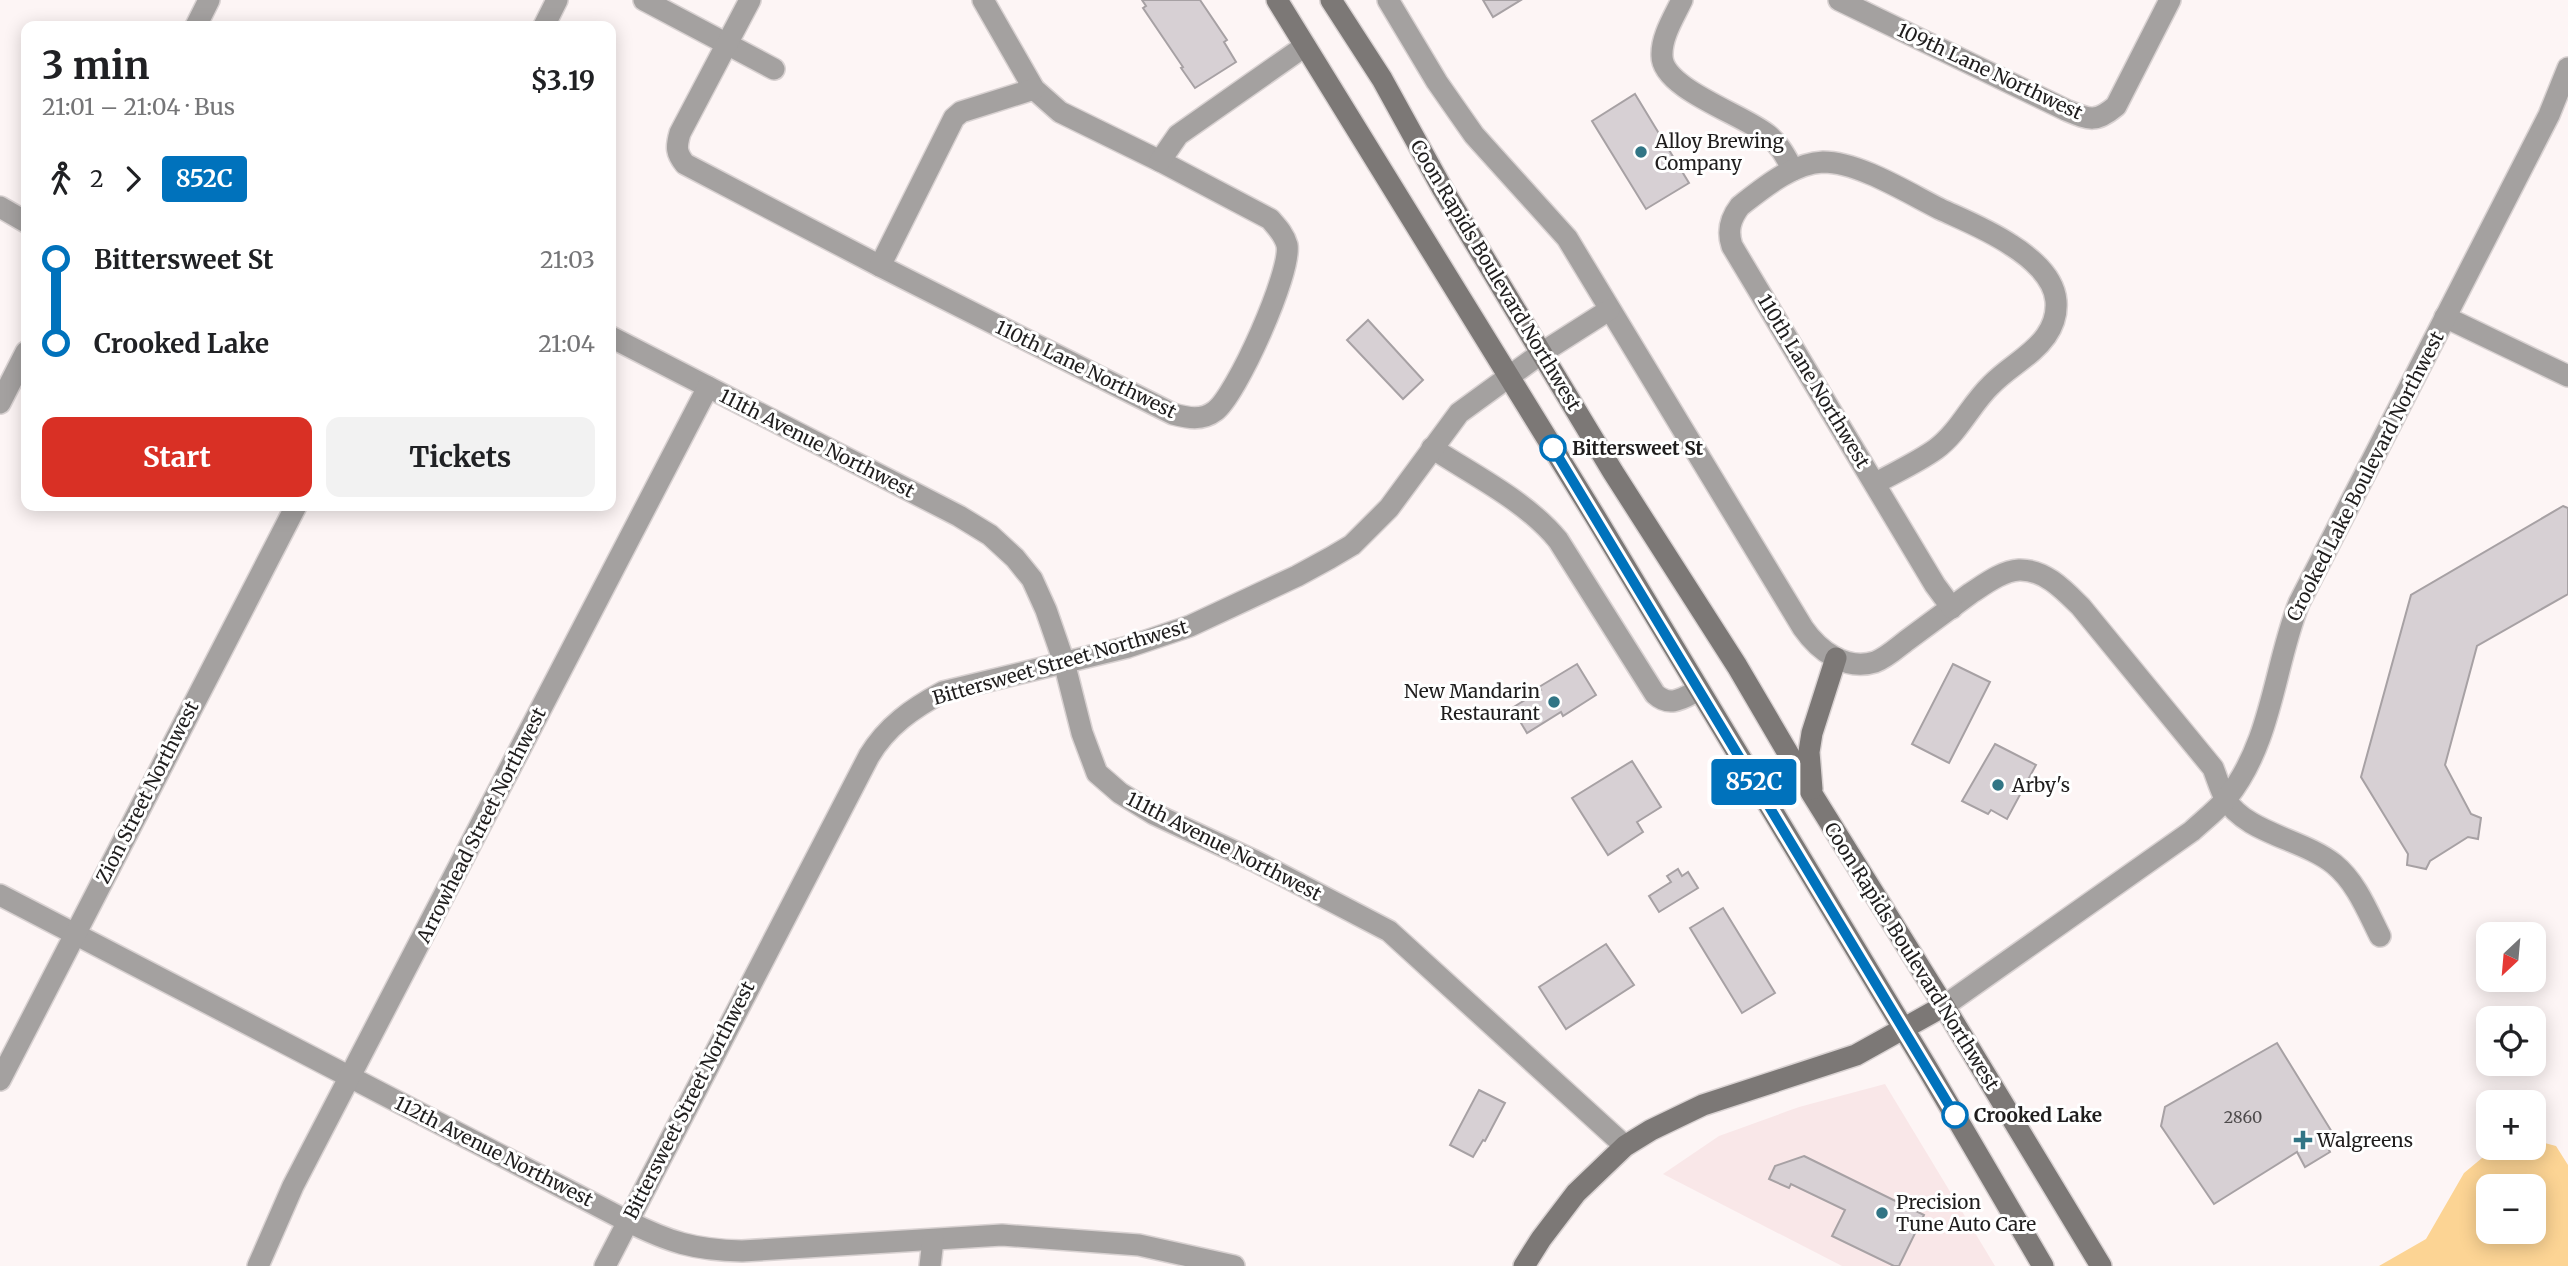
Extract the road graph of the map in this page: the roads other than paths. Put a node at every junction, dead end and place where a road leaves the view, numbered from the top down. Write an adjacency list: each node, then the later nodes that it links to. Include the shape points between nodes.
1 (209, 0): 12 (street)
2 (557, 0): 13 (street)
3 (644, 0): 14 (street)
4 (750, 0): 14 (street, 110th Lane Northwest)
5 (983, 0): 18 (street, 110th Lane Northwest)
6 (1277, 0): 15 (main road)
7 (1331, 0): 27 (main road, Coon Rapids Boulevard Northwest)
8 (1388, 0): 24 (street, via 1474,135 1567,239)
9 (1682, 0): 20 (street, via 1665,37 1664,69 1676,82 1767,134)
10 (1839, 0): 11 (street, 109th Lane Northwest, via 2066,110 2095,119 2116,106)
11 (2171, 0)
12 (198, 21)
13 (546, 21)
14 (727, 44): 17 (street); 23 (street, 110th Lane Northwest, via 680,133 678,156 685,164)
15 (1305, 46): 19 (street, via 1178,135); 30 (main road)
16 (2568, 68): 25 (street, Crooked Lake Boulevard Northwest, via 2549,115)
17 (774, 69)
18 (1034, 89): 19 (street, 110th Lane Northwest, via 1060,112); 23 (street, via 954,118)
19 (1160, 161): 23 (street, 110th Lane Northwest, via 1270,219 1287,246 1287,263 1269,316 1226,399 1204,417 1173,414)
20 (1793, 170): 34 (street, 110th Lane Northwest, via 1740,206 1728,236); 34 (street, via 1826,162 1843,165 1991,233 2040,269 2056,301 2056,316 2042,343 1990,385 1946,441)
21 (0, 207): 22 (street)
22 (21, 219)
23 (880, 266)
24 (1609, 310): 27 (street, Bittersweet Street Northwest); 37 (street, via 1803,628 1815,645)
25 (2445, 317): 29 (street); 41 (street, Crooked Lake Boulevard Northwest, via 2299,603 2262,731)
26 (616, 340): 31 (street, 111th Avenue Northwest)
27 (1543, 352): 30 (street, Bittersweet Street Northwest); 40 (main road, Coon Rapids Boulevard Northwest)
28 (21, 362): 32 (street)
29 (2568, 376)
30 (1508, 377): 33 (street, Bittersweet Street Northwest, via 1459,413); 39 (main road)
31 (708, 387): 38 (street, 111th Avenue Northwest, via 990,535 1031,579); 47 (street, Arrowhead Street Northwest)
32 (0, 403)
33 (1432, 449): 38 (street, Bittersweet Street Northwest, via 1390,508 1352,545 1330,558 1190,626); 39 (street, via 1547,526 1662,701 1675,702)
34 (1876, 483): 36 (street, 110th Lane Northwest)
35 (293, 511): 43 (street, Zion Street Northwest)
36 (1952, 608): 37 (street, via 1875,662); 41 (street, via 2000,575 2017,570 2059,586 2213,768)
37 (1836, 658): 40 (main road, via 1812,733)
38 (1064, 662): 49 (street, 111th Avenue Northwest, via 1097,774 1154,814 1389,931); 50 (street, Bittersweet Street Northwest, via 943,692 880,738)
39 (1699, 690): 46 (main road)
40 (1812, 794): 45 (main road, Coon Rapids Boulevard Northwest)
41 (2226, 800): 44 (street, via 2249,821 2307,847 2336,866 2351,881); 45 (street, Crooked Lake Boulevard Northwest, via 2182,838)
42 (0, 895): 43 (street, 112th Avenue Northwest)
43 (74, 934): 47 (street, 112th Avenue Northwest); 48 (street, Zion Street Northwest)
44 (2380, 936)
45 (1944, 1006): 46 (main road, Crooked Lake Boulevard Northwest); 58 (main road, Coon Rapids Boulevard Northwest)
46 (1903, 1030): 49 (main road, Crooked Lake Boulevard Northwest, via 1843,1060 1703,1105); 57 (main road)
47 (350, 1077): 50 (street, 112th Avenue Northwest); 52 (street, Arrowhead Street Northwest, via 293,1186)
48 (0, 1080)
49 (1625, 1146): 56 (main road, Crooked Lake Boulevard Northwest, via 1576,1193)
50 (627, 1221): 51 (street, 112th Avenue Northwest, via 659,1237 714,1250); 53 (street, Bittersweet Street Northwest)
51 (933, 1240): 54 (street); 55 (street, 112th Avenue Northwest, via 1071,1239 1139,1245)
52 (258, 1266)
53 (605, 1266)
54 (930, 1266)
55 (1234, 1266)
56 (1524, 1266)
57 (2043, 1266)
58 (2101, 1266)

